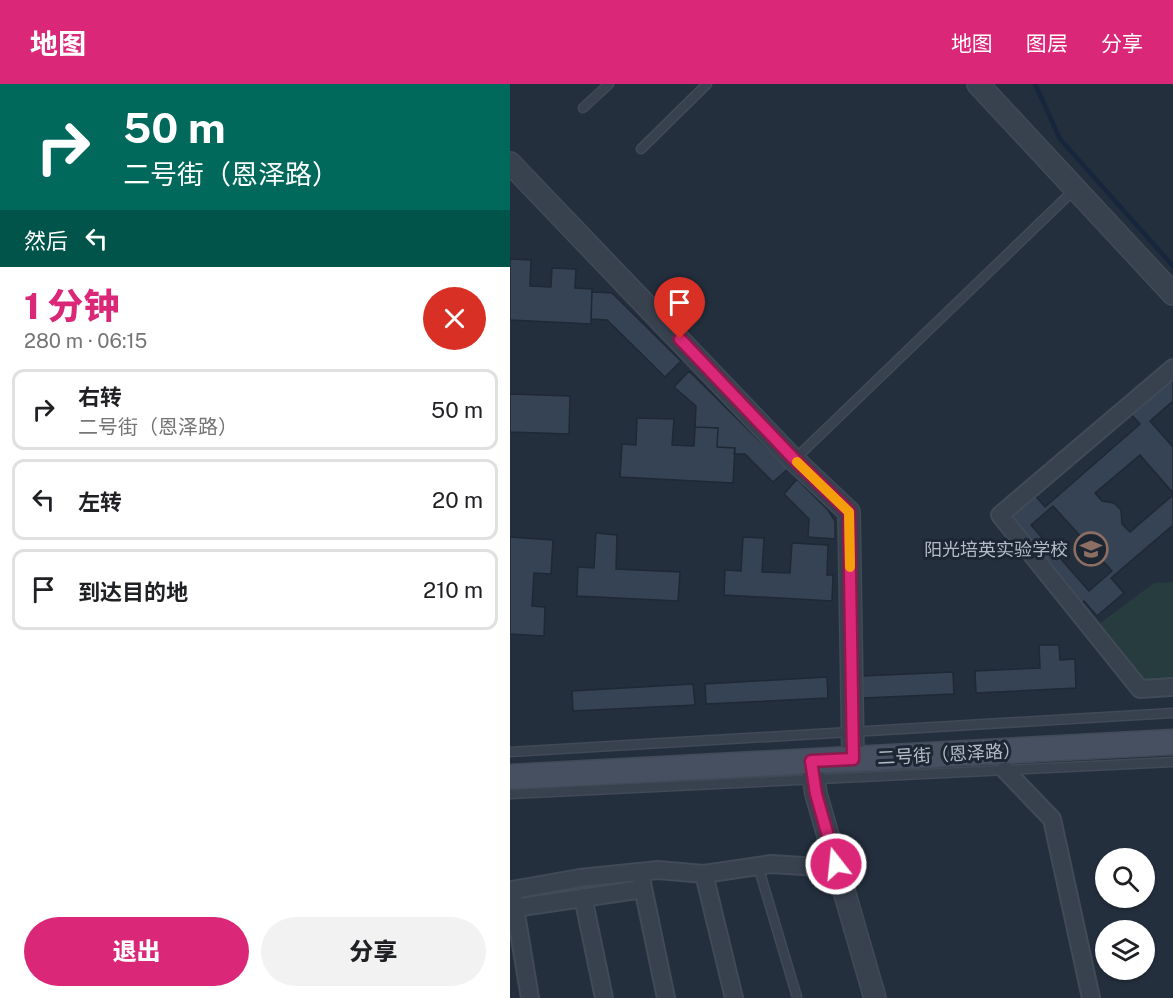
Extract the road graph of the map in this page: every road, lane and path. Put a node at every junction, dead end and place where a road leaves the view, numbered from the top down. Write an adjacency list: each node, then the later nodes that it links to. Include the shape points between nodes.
1 (609, 84): 4 (lane)
2 (708, 84): 5 (lane)
3 (978, 84): 7 (street)
4 (583, 108)
5 (641, 149)
6 (510, 163): 10 (street)
7 (1075, 189): 8 (street); 10 (lane)
8 (1173, 294)
9 (1173, 368): 11 (street, via 1000,515 1140,689)
10 (794, 459): 15 (street, via 849,512)
11 (1173, 687)
12 (1173, 713): 15 (lane)
13 (1173, 727): 15 (main road, 二号街（恩泽路）)
14 (1173, 742): 15 (main road, 二号街（恩泽路）)
15 (853, 745): 16 (lane); 17 (main road, 二号街（恩泽路）); 19 (main road, 二号街（恩泽路）)
16 (510, 752)
17 (510, 762)
18 (1173, 762): 20 (lane)
19 (812, 770): 20 (lane); 21 (main road, 二号街（恩泽路）); 22 (lane); 23 (street)
20 (1005, 770): 36 (street, via 1052,819)
21 (510, 777)
22 (510, 794)
23 (836, 864): 24 (street); 35 (street)
24 (758, 866): 26 (street); 30 (lane)
25 (640, 871): 26 (street); 27 (street); 29 (street, via 512,890)
26 (704, 874): 34 (street)
27 (643, 889): 28 (street); 33 (street)
28 (583, 897): 29 (street); 32 (street)
29 (513, 902): 31 (street)
30 (797, 997)
31 (530, 998)
32 (604, 998)
33 (666, 998)
34 (734, 998)
35 (875, 998)
36 (1091, 998)

